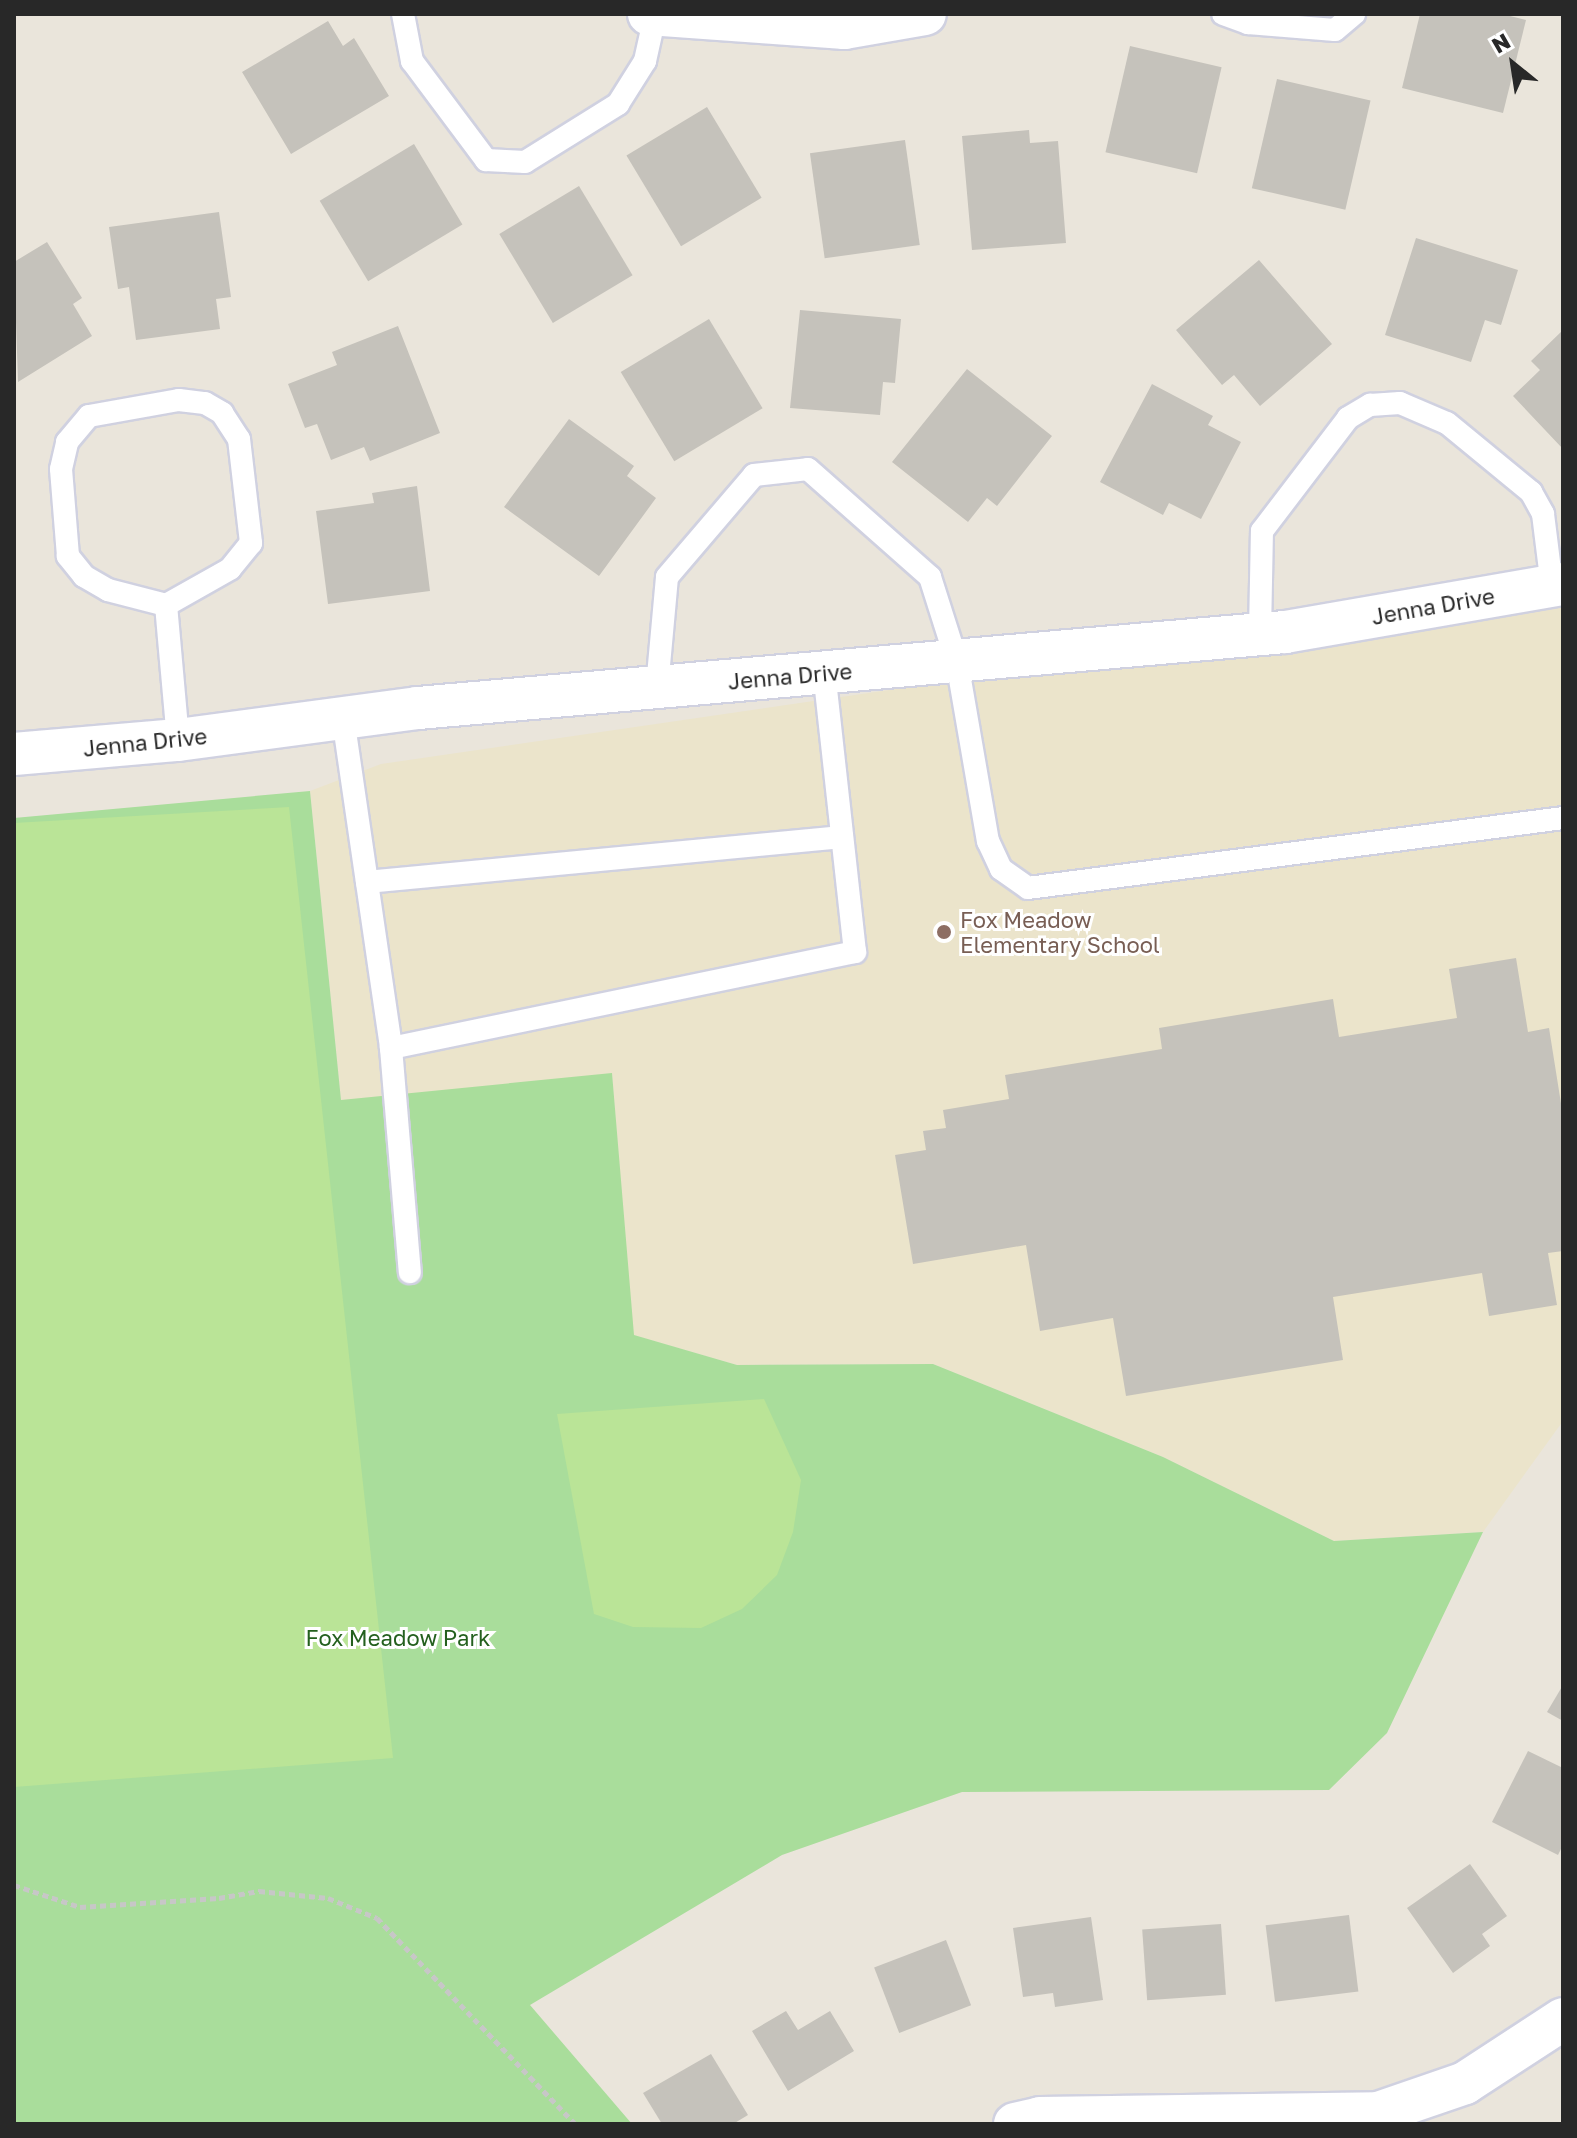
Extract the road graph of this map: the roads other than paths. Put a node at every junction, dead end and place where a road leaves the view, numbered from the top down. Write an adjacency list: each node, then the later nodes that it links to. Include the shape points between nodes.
1 (403, 14): 5 (lane, via 412,61 486,160 525,162 618,104 645,61)
2 (925, 14): 5 (street, via 844,28)
3 (1223, 14): 4 (lane, via 1248,23 1335,30)
4 (1354, 14)
5 (652, 15)
6 (1558, 585): 8 (street, Jenna Drive); 8 (lane, via 1543,514 1531,492 1447,423 1400,403 1370,405 1348,418 1262,531)
7 (166, 605): 7 (lane, via 230,569 251,543 239,439 222,413 205,403 179,400 89,416 67,442 61,469 68,556 84,576 108,590); 13 (lane)
8 (1260, 633): 9 (street, Jenna Drive)
9 (957, 662): 10 (street, Jenna Drive); 11 (lane, via 930,577 808,469 754,475 667,577); 15 (lane, via 988,841 1001,869 1028,888)
10 (824, 673): 11 (street, Jenna Drive); 16 (lane)
11 (657, 687): 12 (street, Jenna Drive)
12 (343, 718): 13 (street, Jenna Drive); 17 (lane)
13 (178, 740): 14 (street, Jenna Drive)
14 (14, 754)
15 (1563, 818)
16 (842, 837): 17 (lane); 18 (lane, via 855,952)
17 (367, 882): 18 (lane)
18 (391, 1048): 19 (lane)
19 (410, 1272)
20 (1563, 2019): 21 (street, via 1465,2083 1378,2113 1040,2118)
21 (1015, 2124)

